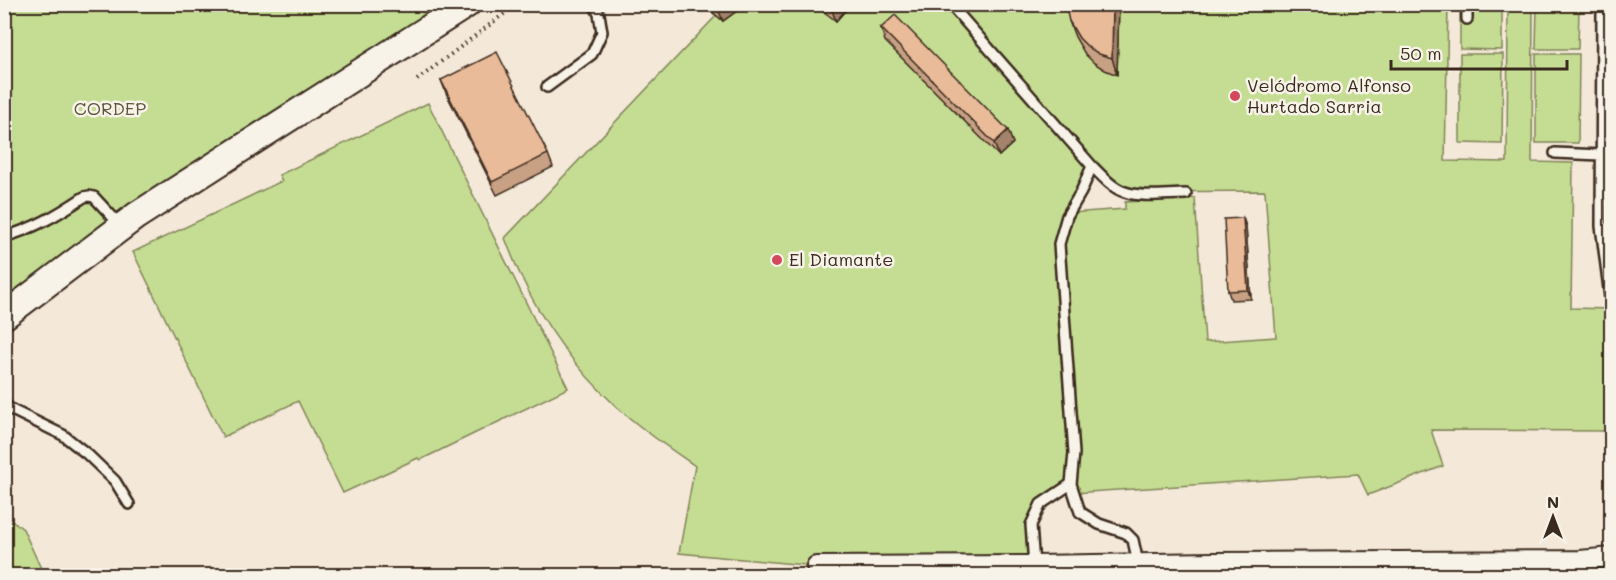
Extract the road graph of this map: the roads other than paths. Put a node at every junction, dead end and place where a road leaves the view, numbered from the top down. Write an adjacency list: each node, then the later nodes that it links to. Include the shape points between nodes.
1 (467, 4): 12 (street)
2 (594, 4): 7 (lane, via 602,32 592,54)
3 (950, 4): 10 (lane)
4 (1467, 4): 6 (lane)
5 (1602, 4): 9 (lane)
6 (1467, 19)
7 (547, 87)
8 (1555, 153): 9 (lane)
9 (1600, 155): 13 (lane)
10 (1092, 166): 11 (lane, via 1124,192); 19 (lane, via 1067,216 1059,244 1074,453)
11 (1186, 194)
12 (122, 226): 15 (lane, via 89,196 49,220); 17 (street)
13 (1601, 226): 14 (lane); 16 (lane)
14 (1611, 232)
15 (4, 237)
16 (1610, 297)
17 (4, 316)
18 (4, 404): 20 (lane, via 63,435 87,454 115,481)
19 (1071, 484): 22 (lane, via 1080,512 1099,524 1126,533); 23 (lane, via 1041,504 1031,525)
20 (129, 504)
21 (1611, 556): 22 (street, via 1580,560)
22 (1138, 563): 23 (street)
23 (1034, 565): 25 (street)
24 (816, 566): 25 (street)
25 (900, 571)

